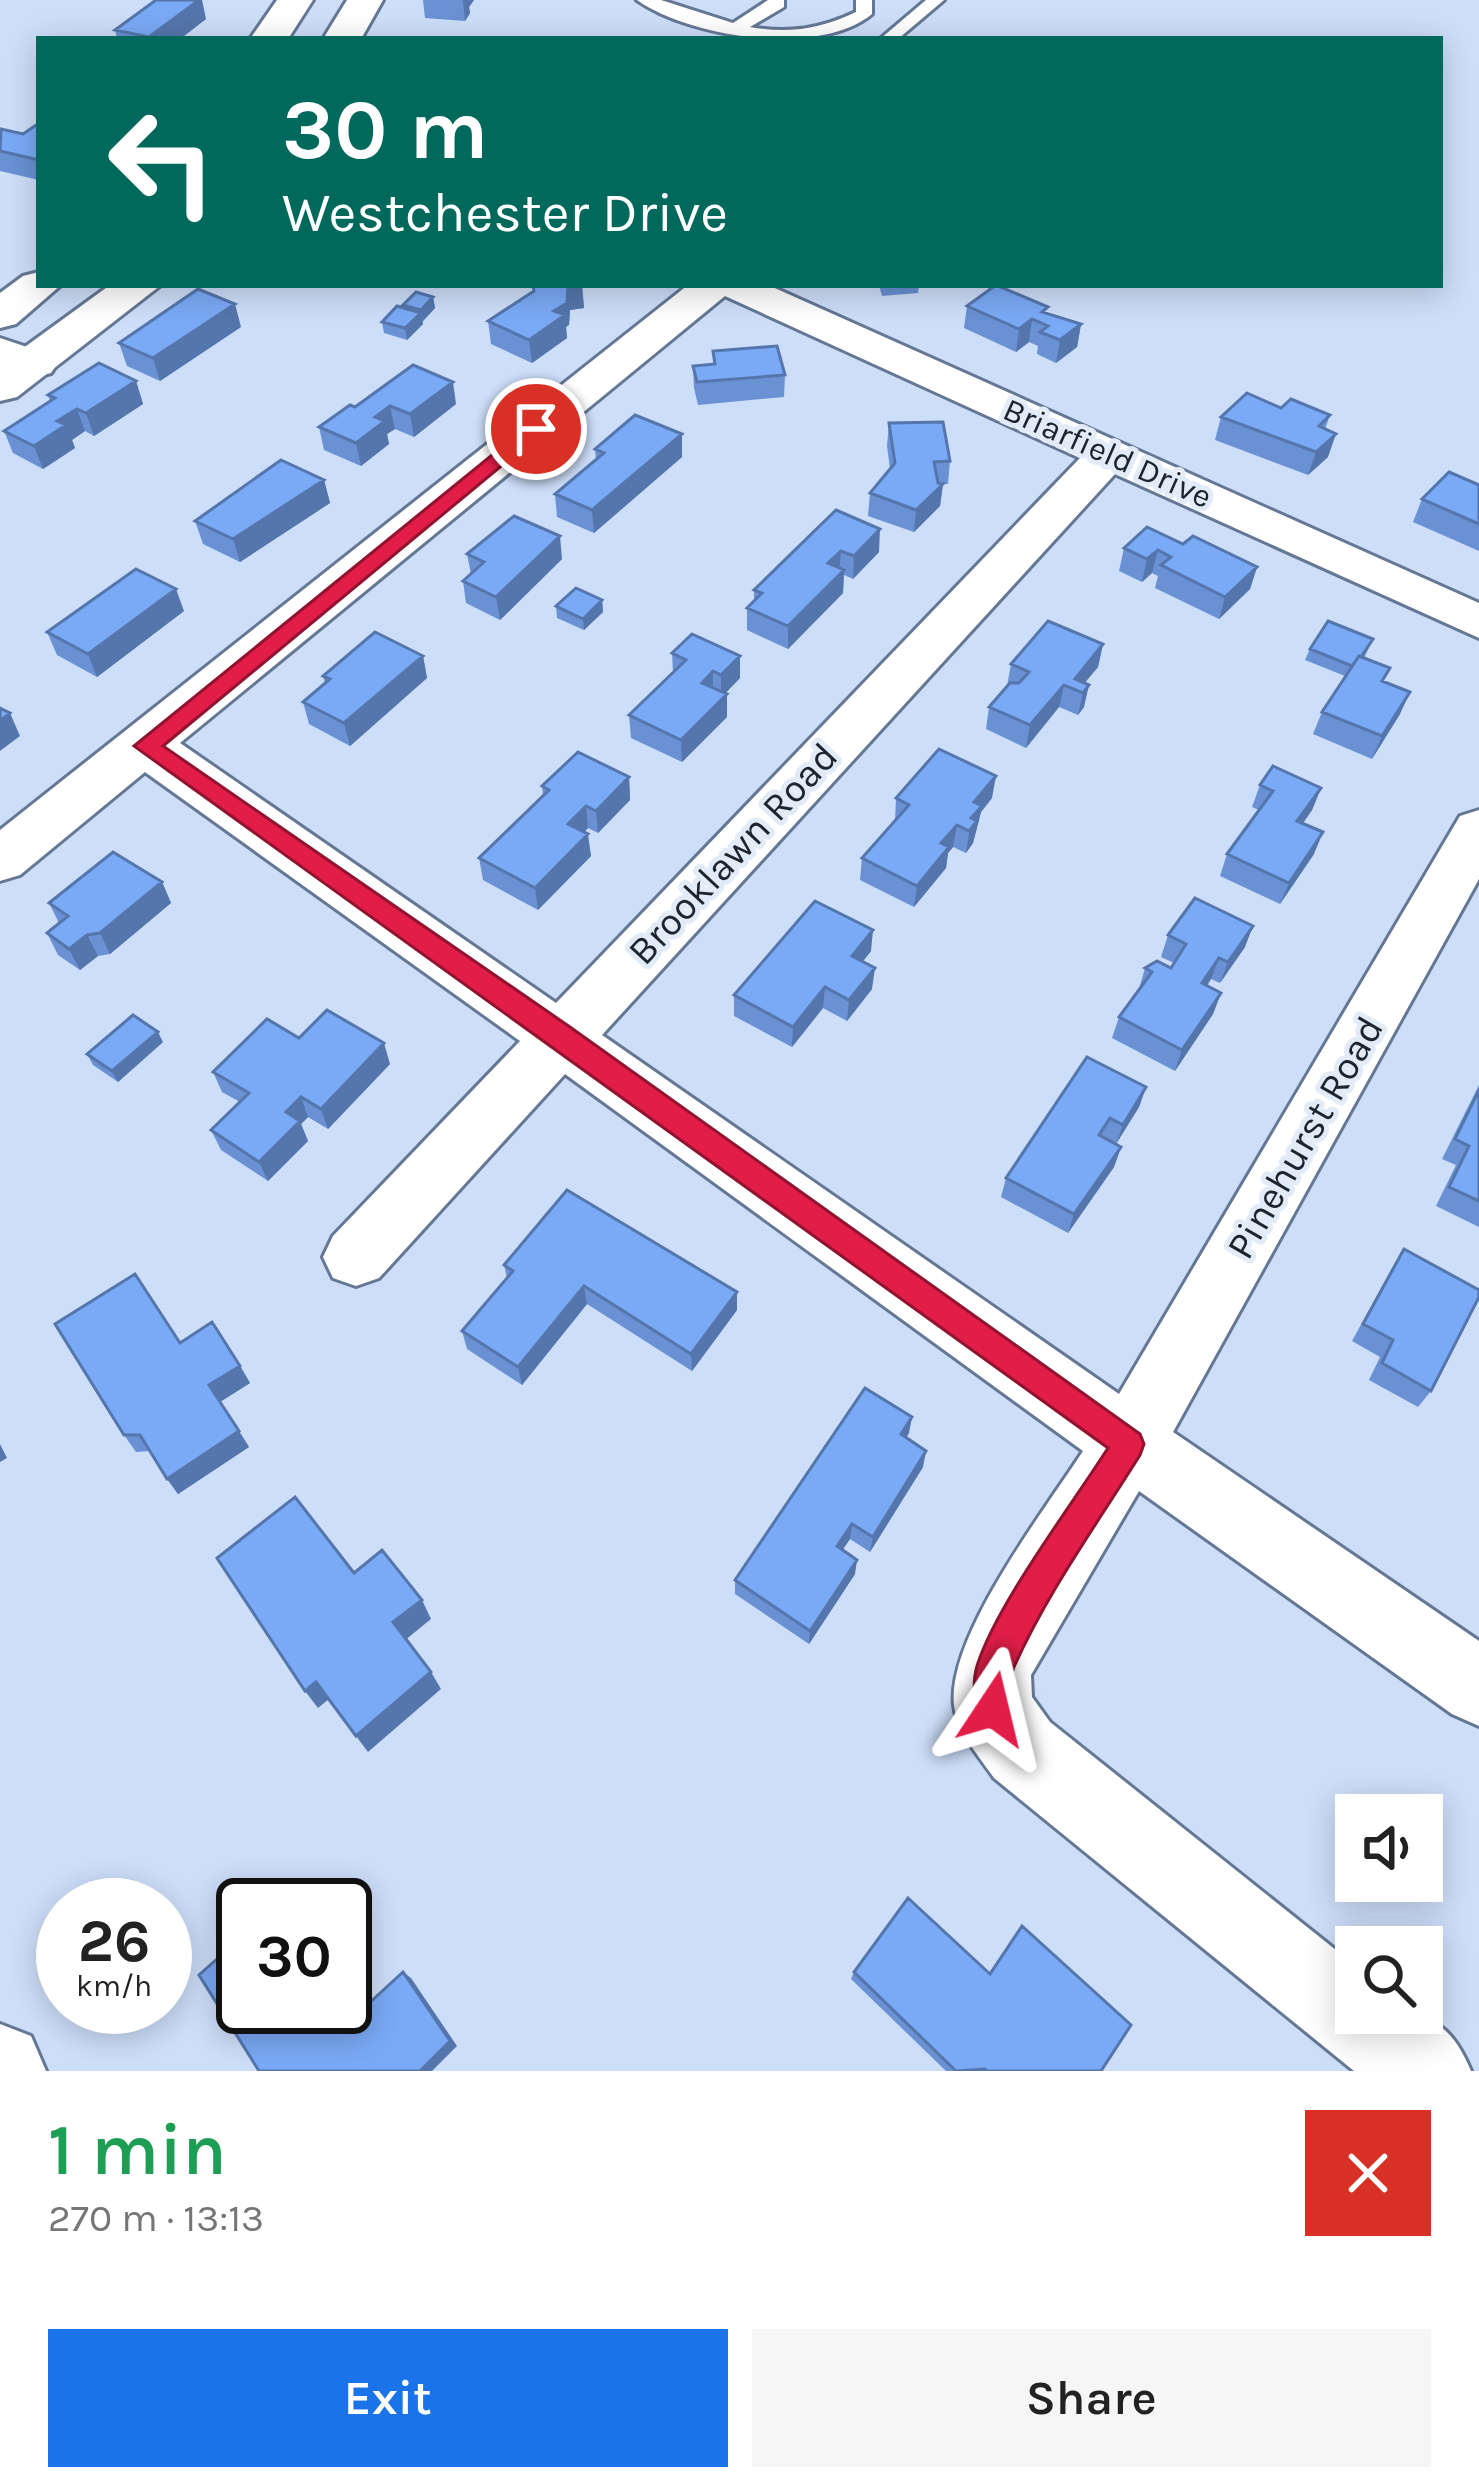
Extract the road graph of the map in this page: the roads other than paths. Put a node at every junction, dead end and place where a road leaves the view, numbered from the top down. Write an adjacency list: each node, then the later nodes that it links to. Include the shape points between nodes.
1 (295, 0): 8 (street)
2 (365, 0): 9 (street)
3 (645, 0): 7 (lane)
4 (776, 0): 7 (lane)
5 (864, 0): 11 (lane, via 864,14)
6 (936, 0): 12 (lane)
7 (735, 29): 10 (lane)
8 (271, 36)
9 (343, 36)
10 (758, 36)
11 (812, 36)
12 (892, 36)
13 (36, 287): 17 (street)
14 (134, 288): 18 (street)
15 (709, 288): 21 (street)
16 (742, 288): 19 (street, Briarfield Drive)
17 (0, 314)
18 (12, 368)
19 (1111, 452): 20 (street, Briarfield Drive); 24 (street, Brooklawn Road)
20 (1479, 622)
21 (146, 746): 23 (street); 24 (street)
22 (1479, 830): 26 (street, Pinehurst Road)
23 (0, 860)
24 (561, 1035): 25 (street, Brooklawn Road); 26 (street)
25 (356, 1257)
26 (1128, 1444): 27 (street); 28 (street, Pinehurst Road, via 993,1670 993,1709 1022,1750)
27 (1479, 1687)
28 (1427, 2071)

